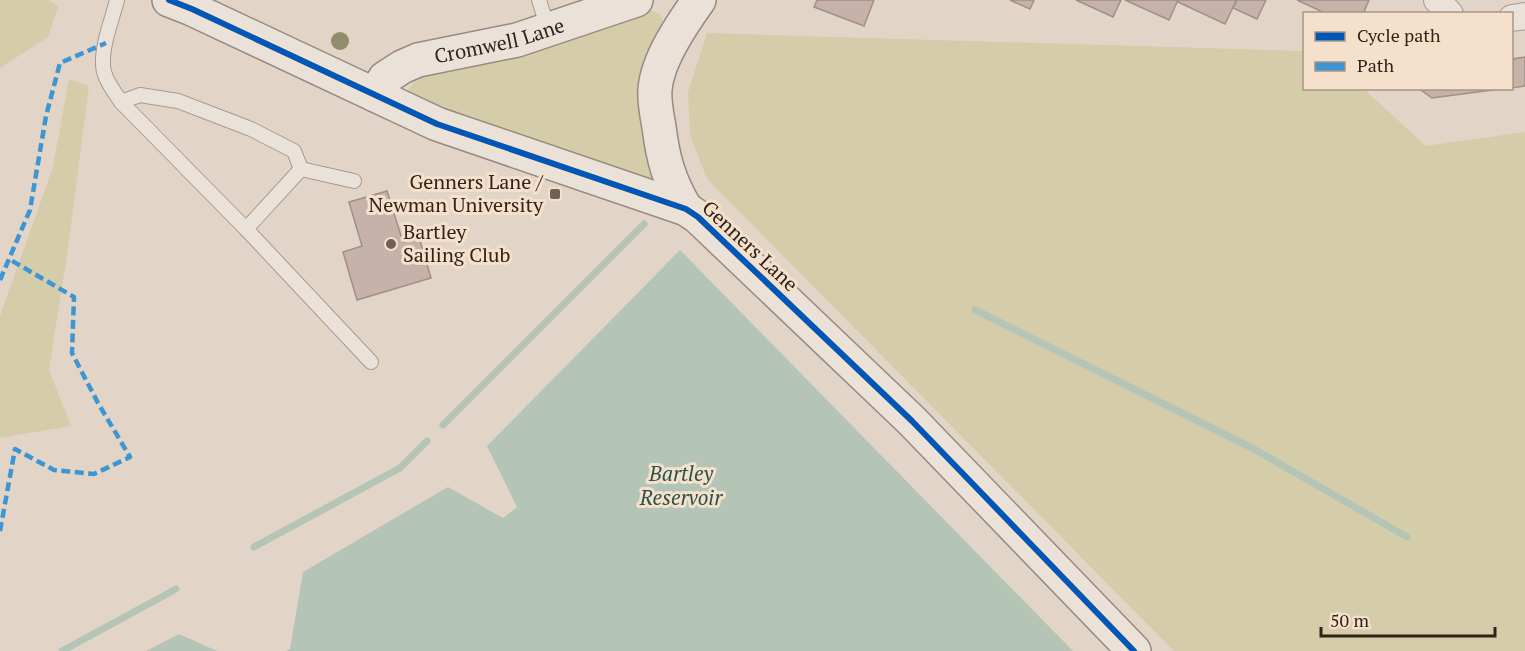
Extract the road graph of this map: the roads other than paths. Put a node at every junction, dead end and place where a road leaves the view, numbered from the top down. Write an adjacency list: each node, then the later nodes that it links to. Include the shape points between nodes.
1 (117, 0): 9 (lane, via 103,65)
2 (169, 0): 8 (street, Genners Lane)
3 (636, 0): 7 (street, Cromwell Lane)
4 (699, 0): 12 (street, via 670,47 655,90 664,160)
5 (1437, 0): 6 (street)
6 (1448, 12)
7 (544, 15): 8 (street, Cromwell Lane, via 517,40 418,60 402,67 384,78)
8 (375, 95): 12 (street, Genners Lane, via 437,124)
9 (121, 102): 10 (lane, via 140,95 178,101 251,129 294,151); 13 (lane)
10 (301, 169): 11 (lane); 13 (lane)
11 (354, 181)
12 (686, 209): 15 (street, Genners Lane, via 912,421)
13 (246, 229): 14 (lane)
14 (371, 362)
15 (1134, 651)

